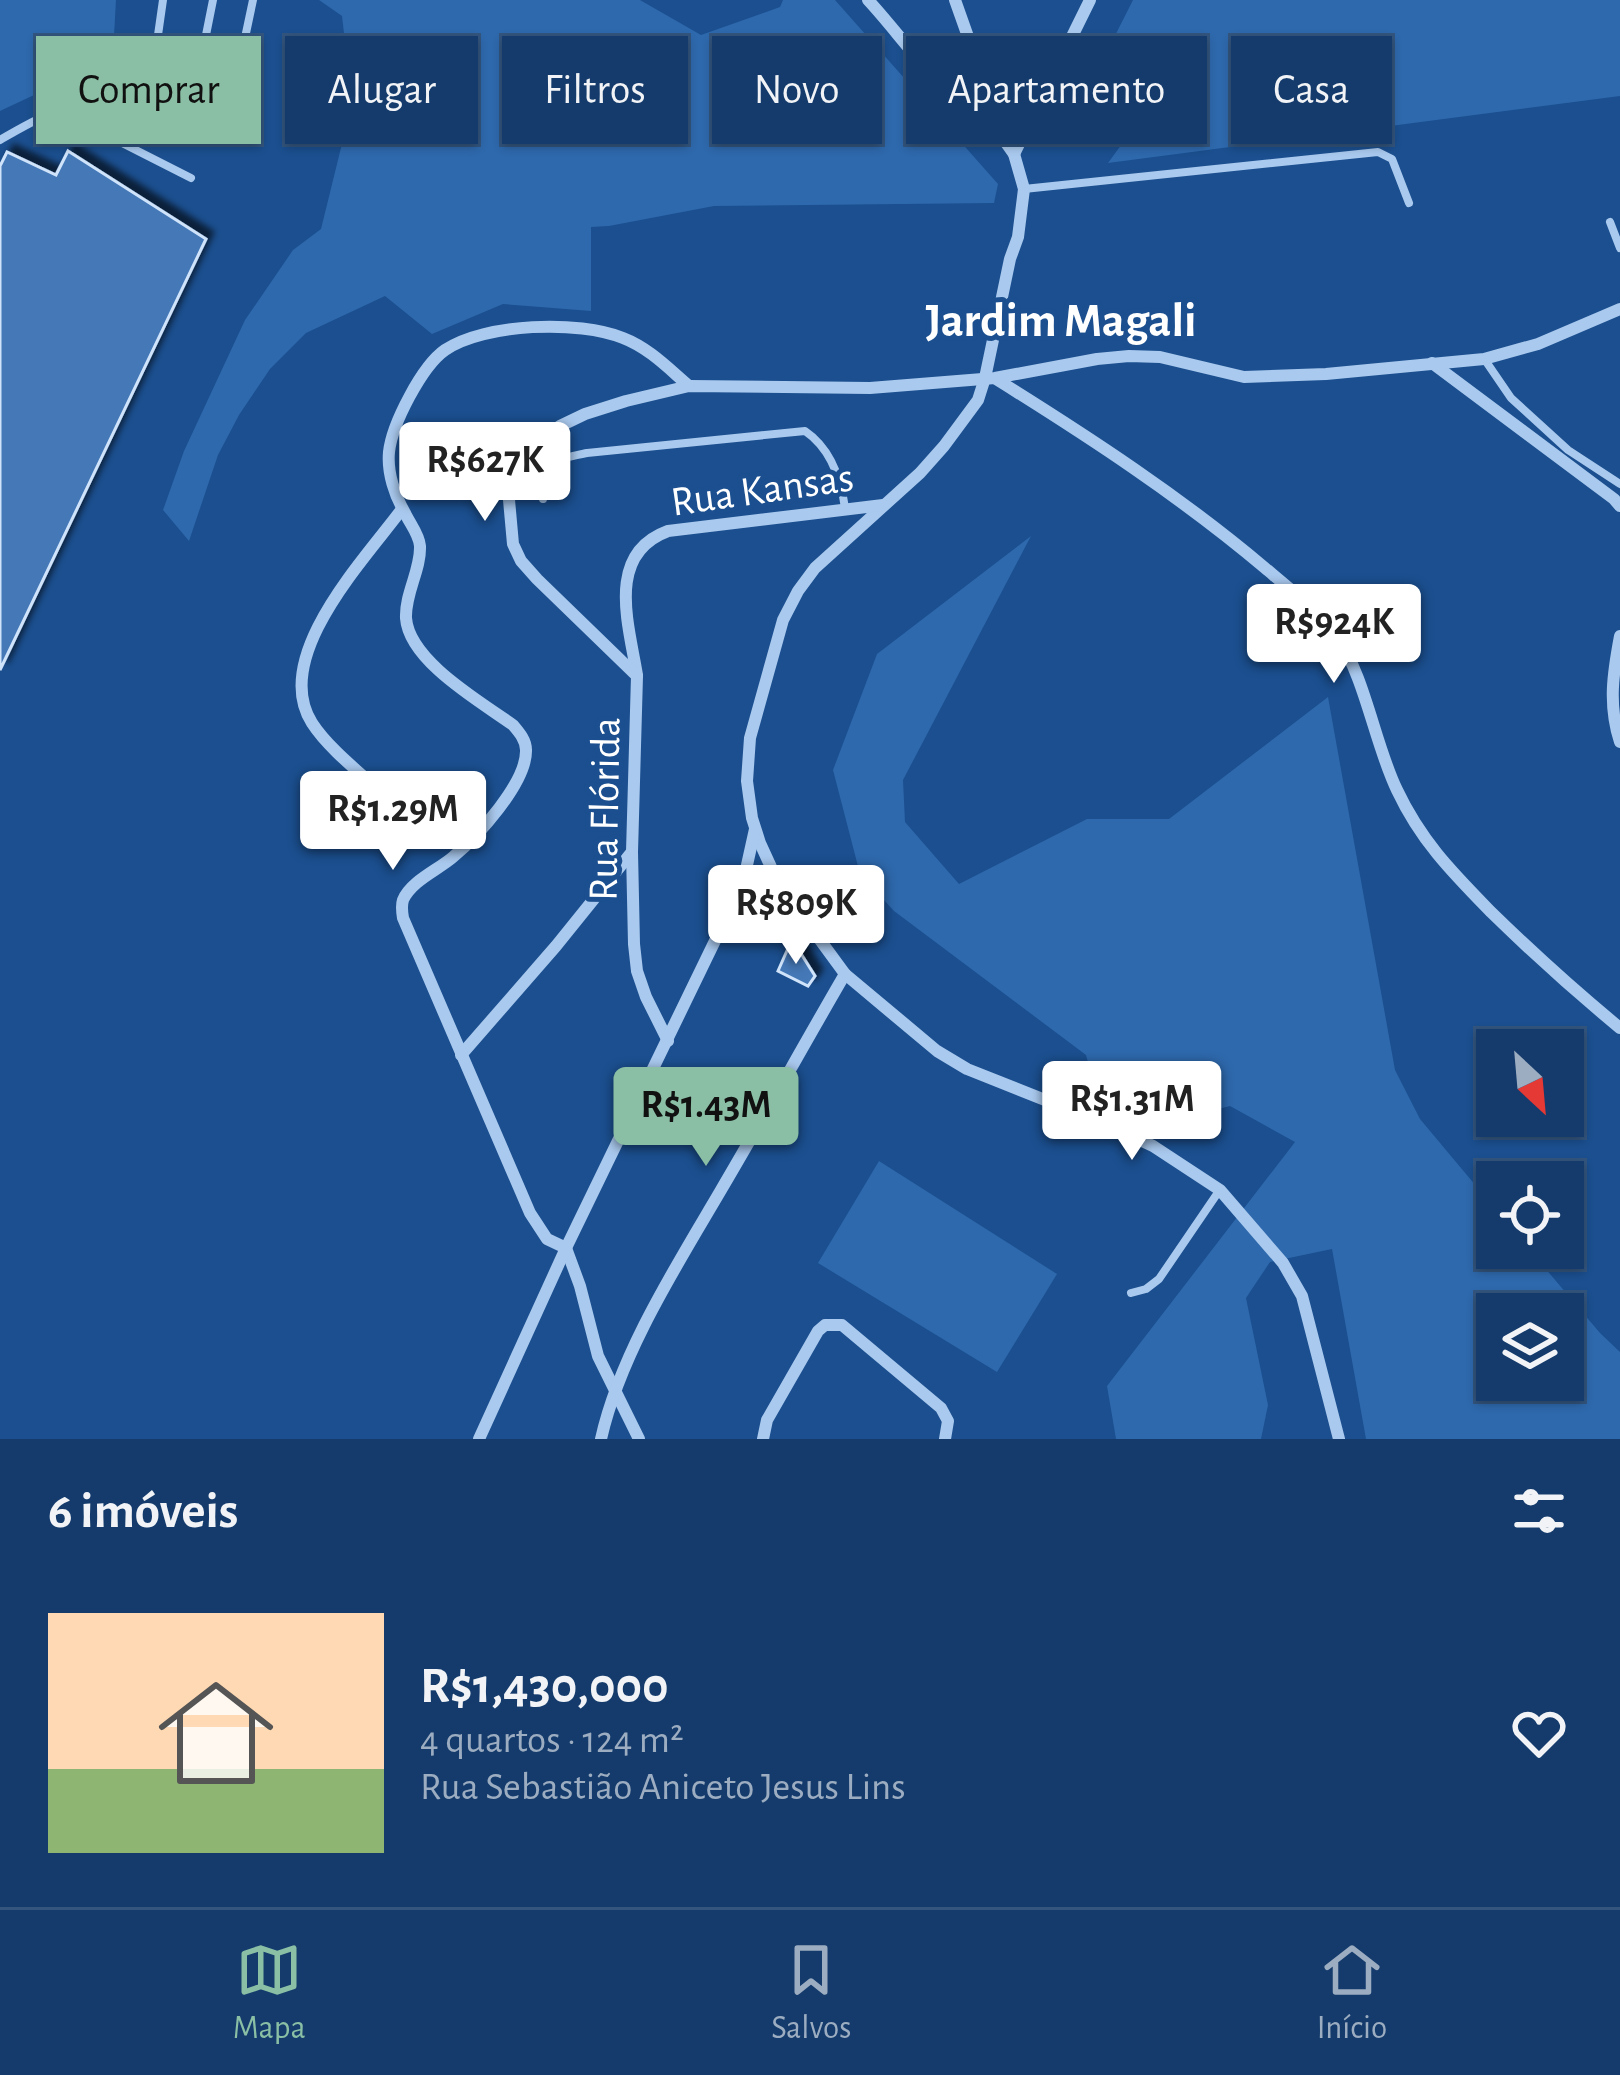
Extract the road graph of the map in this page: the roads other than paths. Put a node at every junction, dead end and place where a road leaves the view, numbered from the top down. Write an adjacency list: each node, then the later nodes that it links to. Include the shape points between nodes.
1 (163, 0): 7 (lane)
2 (213, 0): 8 (lane)
3 (253, 0): 9 (lane)
4 (868, 0): 11 (street)
5 (955, 0): 10 (street)
6 (1090, 0): 16 (street)
7 (158, 36)
8 (206, 36)
9 (246, 36)
10 (968, 36)
11 (906, 46)
12 (36, 122): 13 (lane)
13 (0, 140)
14 (124, 144): 17 (lane)
15 (1007, 144): 16 (street)
16 (1014, 154): 18 (street)
17 (191, 178)
18 (1024, 189): 19 (lane, via 1378,152 1392,158); 25 (street)
19 (1409, 203)
20 (1610, 222): 21 (lane)
21 (1620, 248)
22 (1620, 310): 23 (street, Rua Flórida)
23 (1484, 358): 24 (street, Rua Flórida); 27 (lane, via 1511,398)
24 (1432, 363): 25 (street, Rua Flórida, via 1244,376 1130,356); 30 (street)
25 (990, 378): 26 (street, Rua Flórida, via 833,390); 29 (street, via 944,446); 42 (street, via 1099,443 1230,539 1335,634 1395,787 1435,854)
26 (689, 386): 31 (street, via 652,354 588,328 511,329 450,346 417,385 390,444); 34 (street, Rua Flórida, via 560,426 529,453 509,500 521,561)
27 (1620, 484)
28 (543, 499): 32 (lane, via 542,478 560,459 805,431 836,468)
29 (885, 505): 32 (street, Rua Kansas); 37 (street, via 815,568 783,620 751,738)
30 (1620, 506)
31 (402, 509): 36 (street, via 317,626 303,685 313,725); 44 (street, via 420,544 406,618 412,638 513,725 526,750 489,823 401,905)
32 (845, 510): 34 (street, Rua Kansas, via 668,531 645,542 626,583)
33 (1620, 635): 35 (street, via 1611,681)
34 (637, 676): 38 (street, Rua Flórida)
35 (1620, 742)
36 (393, 802)
37 (755, 828): 39 (street); 40 (street)
38 (632, 852): 43 (street, Rua Flórida, via 638,970); 44 (street)
39 (771, 867): 40 (street); 41 (street)
40 (743, 883): 43 (street)
41 (845, 974): 45 (street, via 937,1052 1153,1146); 48 (street)
42 (1620, 1028)
43 (668, 1041): 46 (street)
44 (461, 1055): 46 (street, via 538,1230)
45 (1220, 1190): 47 (lane, via 1159,1279); 54 (street, via 1293,1276)
46 (566, 1248): 48 (street); 49 (street)
47 (1131, 1293)
48 (614, 1389): 50 (street); 51 (street)
49 (479, 1439)
50 (601, 1439)
51 (639, 1439)
52 (763, 1439): 53 (street, via 818,1331 833,1323 941,1408)
53 (945, 1439)
54 (1340, 1439)

